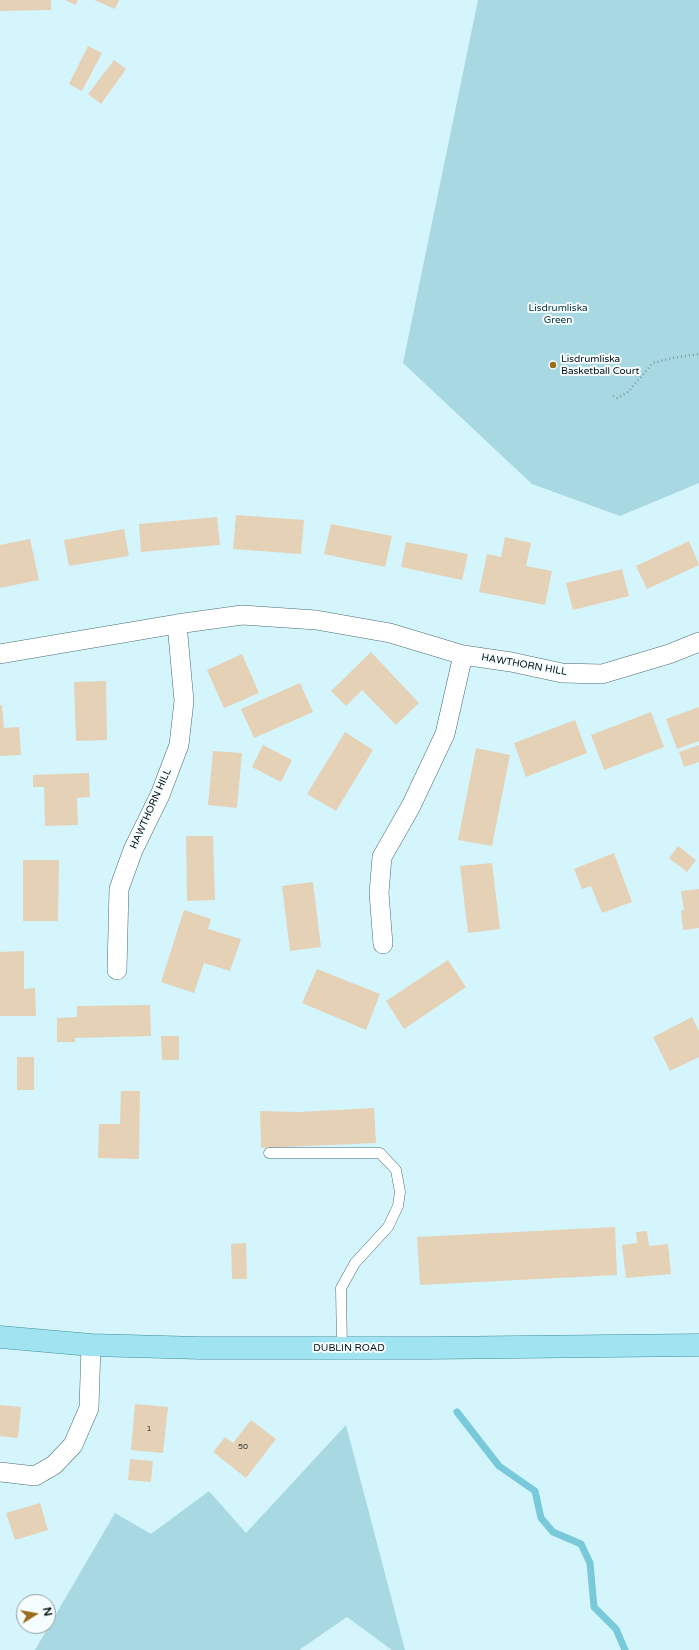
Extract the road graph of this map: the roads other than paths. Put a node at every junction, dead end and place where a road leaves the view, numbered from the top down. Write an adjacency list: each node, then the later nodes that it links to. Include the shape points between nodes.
1 (177, 624): 3 (street, HAWTHORN HILL); 4 (street, HAWTHORN HILL, via 242,616 316,620 390,633); 6 (street, HAWTHORN HILL, via 184,701 179,745 160,795 133,850 119,890)
2 (699, 642): 4 (street, HAWTHORN HILL, via 602,674 562,673)
3 (0, 654)
4 (463, 655): 5 (street, via 445,734 411,806 382,857 379,893)
5 (383, 944)
6 (117, 970)
7 (269, 1153): 11 (lane, via 380,1153 396,1170 400,1192 398,1206 388,1228 355,1262 341,1288)
8 (0, 1337): 9 (main road, DUBLIN ROAD)
9 (91, 1344): 11 (main road, DUBLIN ROAD, via 200,1348); 12 (street, via 89,1408 73,1445 54,1465 35,1476)
10 (699, 1345): 11 (main road, DUBLIN ROAD)
11 (342, 1348)
12 (0, 1472)

